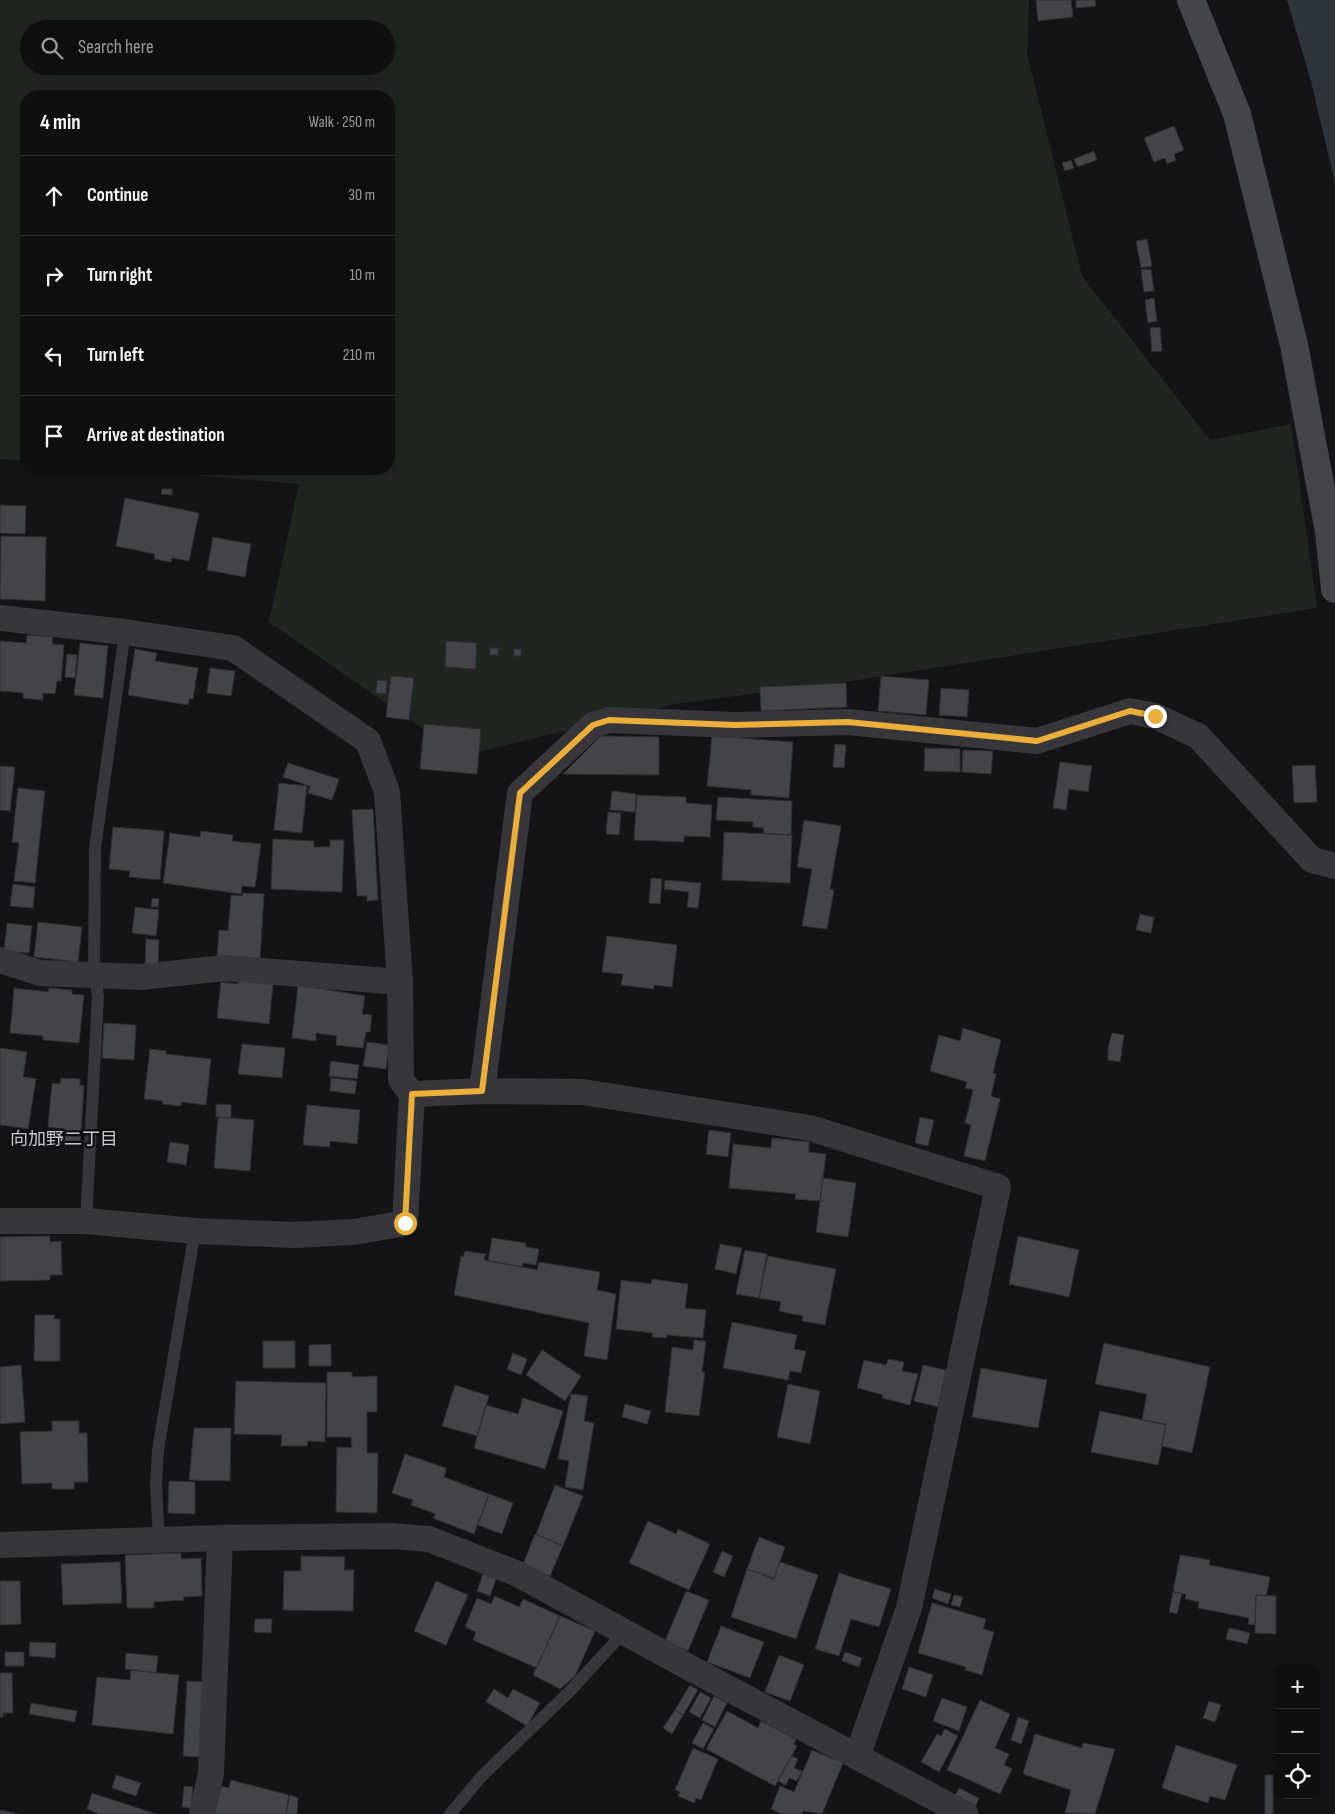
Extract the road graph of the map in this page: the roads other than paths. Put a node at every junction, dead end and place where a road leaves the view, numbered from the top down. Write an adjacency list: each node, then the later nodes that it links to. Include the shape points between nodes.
1 (1191, 0): 2 (street, via 1237,114 1294,346 1329,532)
2 (1335, 589)
3 (0, 618): 4 (street)
4 (124, 632): 7 (lane, via 95,848); 8 (street, via 234,648 368,741 387,792)
5 (1335, 866): 9 (street, via 1312,860 1198,736 1155,716 1130,711 1037,741 848,722 735,725 609,720 593,725 520,793)
6 (0, 960): 7 (street, via 40,973)
7 (94, 975): 8 (street, via 140,977 224,968); 12 (lane, via 98,996)
8 (400, 982): 10 (street, via 400,1080)
9 (482, 1091): 10 (street); 18 (street, via 583,1092 810,1128 998,1187 909,1608)
10 (412, 1094): 13 (street, via 405,1223 354,1232 295,1235)
11 (0, 1221): 12 (street)
12 (86, 1221): 13 (street)
13 (196, 1231): 15 (lane, via 158,1450)
14 (220, 1538): 15 (street); 17 (street, via 392,1536 429,1539 518,1574); 19 (street, via 211,1773)
15 (159, 1539): 16 (street)
16 (0, 1545)
17 (624, 1632): 18 (street); 20 (lane, via 572,1690 482,1776)
18 (857, 1757): 21 (street)
19 (202, 1814)
20 (450, 1814)
21 (965, 1814)

